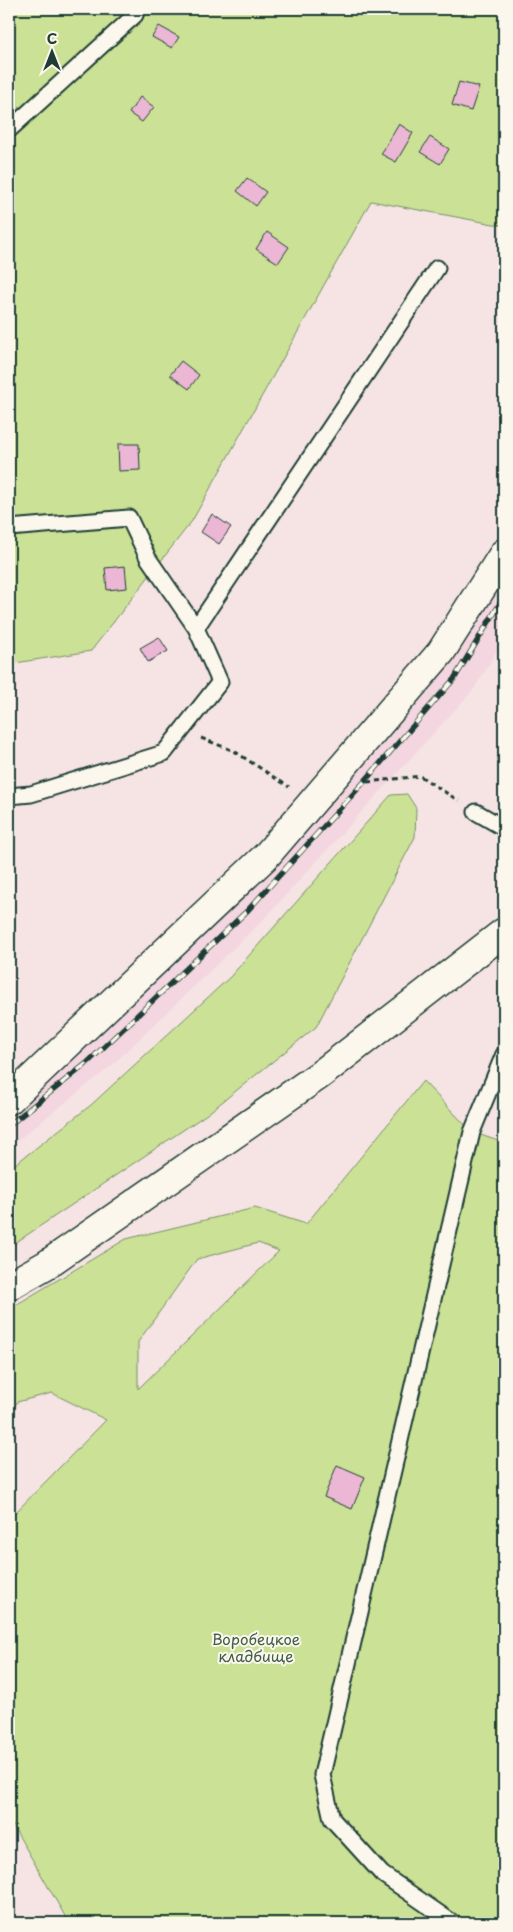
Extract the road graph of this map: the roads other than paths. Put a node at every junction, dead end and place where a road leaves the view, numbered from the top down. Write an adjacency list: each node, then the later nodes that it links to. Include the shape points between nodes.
1 (137, 9): 2 (lane, via 136,15)
2 (9, 130)
3 (437, 268): 6 (lane)
4 (9, 528): 6 (lane, via 129,518 148,558)
5 (504, 553): 12 (street, via 441,652 266,856)
6 (196, 628): 7 (lane, via 220,682 164,753 31,794)
7 (9, 796)
8 (476, 812): 9 (lane)
9 (504, 828)
10 (504, 932): 13 (street, via 322,1074 46,1265)
11 (504, 1054): 14 (lane, via 472,1132 322,1775 332,1819 382,1874)
12 (9, 1100)
13 (9, 1286)
14 (453, 1923)

